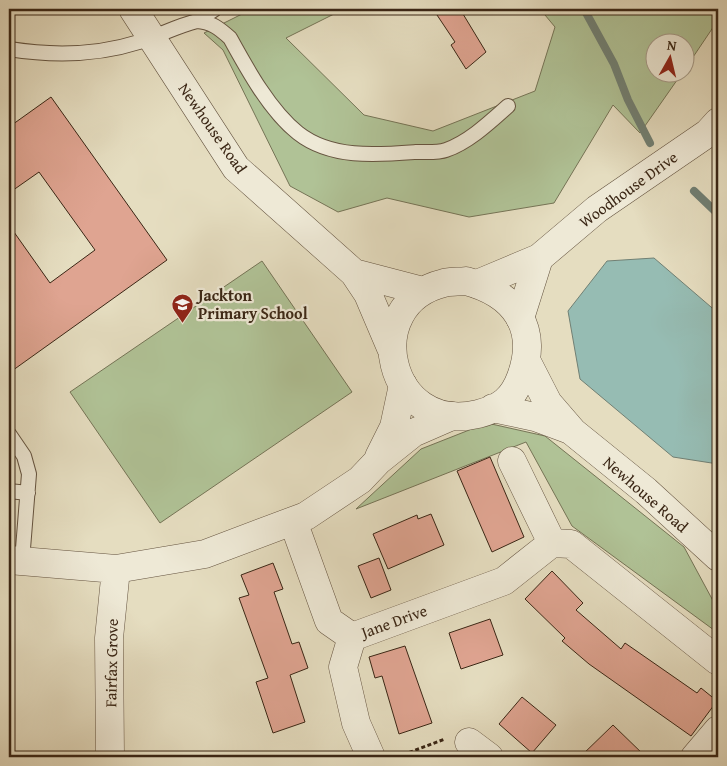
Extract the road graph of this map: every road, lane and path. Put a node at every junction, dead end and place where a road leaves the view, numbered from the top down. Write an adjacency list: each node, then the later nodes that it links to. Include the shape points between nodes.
1 (133, 9): 4 (street, Newhouse Road)
2 (215, 9): 3 (lane)
3 (197, 21): 4 (lane); 6 (lane, via 207,22 230,38 280,117 300,134 322,146 350,153 379,155 446,150 483,128)
4 (152, 38): 5 (lane, via 78,55 44,55); 9 (street, Newhouse Road, via 236,168)
5 (9, 48)
6 (508, 106)
7 (718, 122): 8 (street, Woodhouse Drive, via 708,133 597,209)
8 (539, 258): 10 (street, Woodhouse Drive); 12 (street)
9 (354, 273): 11 (street, Newhouse Road); 13 (street, Newhouse Road, via 368,294)
10 (477, 284): 11 (street, via 466,281 444,283); 12 (street, via 488,287 507,300)
11 (423, 291): 13 (street, via 406,306 395,326)
12 (520, 318): 14 (street, via 527,339)
13 (391, 348): 15 (street, via 394,370)
14 (527, 362): 16 (street, via 513,397); 18 (street, Newhouse Road, via 548,403)
15 (402, 385): 17 (street, via 421,405); 20 (street, via 394,426)
16 (493, 408): 17 (street, via 464,417); 18 (street, Newhouse Road, via 535,417)
17 (452, 416): 20 (street, via 413,433)
18 (573, 432): 26 (street, Newhouse Road, via 646,491)
19 (9, 434): 23 (lane, via 24,456 29,474)
20 (378, 461): 24 (street, via 360,480 306,516)
21 (512, 462): 25 (street)
22 (9, 491): 23 (lane)
23 (28, 493): 27 (lane)
24 (293, 521): 28 (street, via 205,554); 29 (street, Jane Drive, via 329,621)
25 (552, 543): 29 (street, Jane Drive, via 504,581); 30 (street, via 571,544)
26 (718, 557)
27 (16, 560): 28 (street)
28 (116, 569): 33 (street, Fairfax Grove, via 108,638)
29 (352, 637): 34 (street, via 343,667 356,723)
30 (718, 661)
31 (718, 730): 36 (street)
32 (479, 750): 35 (path, via 447,738)
33 (110, 757)
34 (371, 757)
35 (395, 757)
36 (695, 757)

